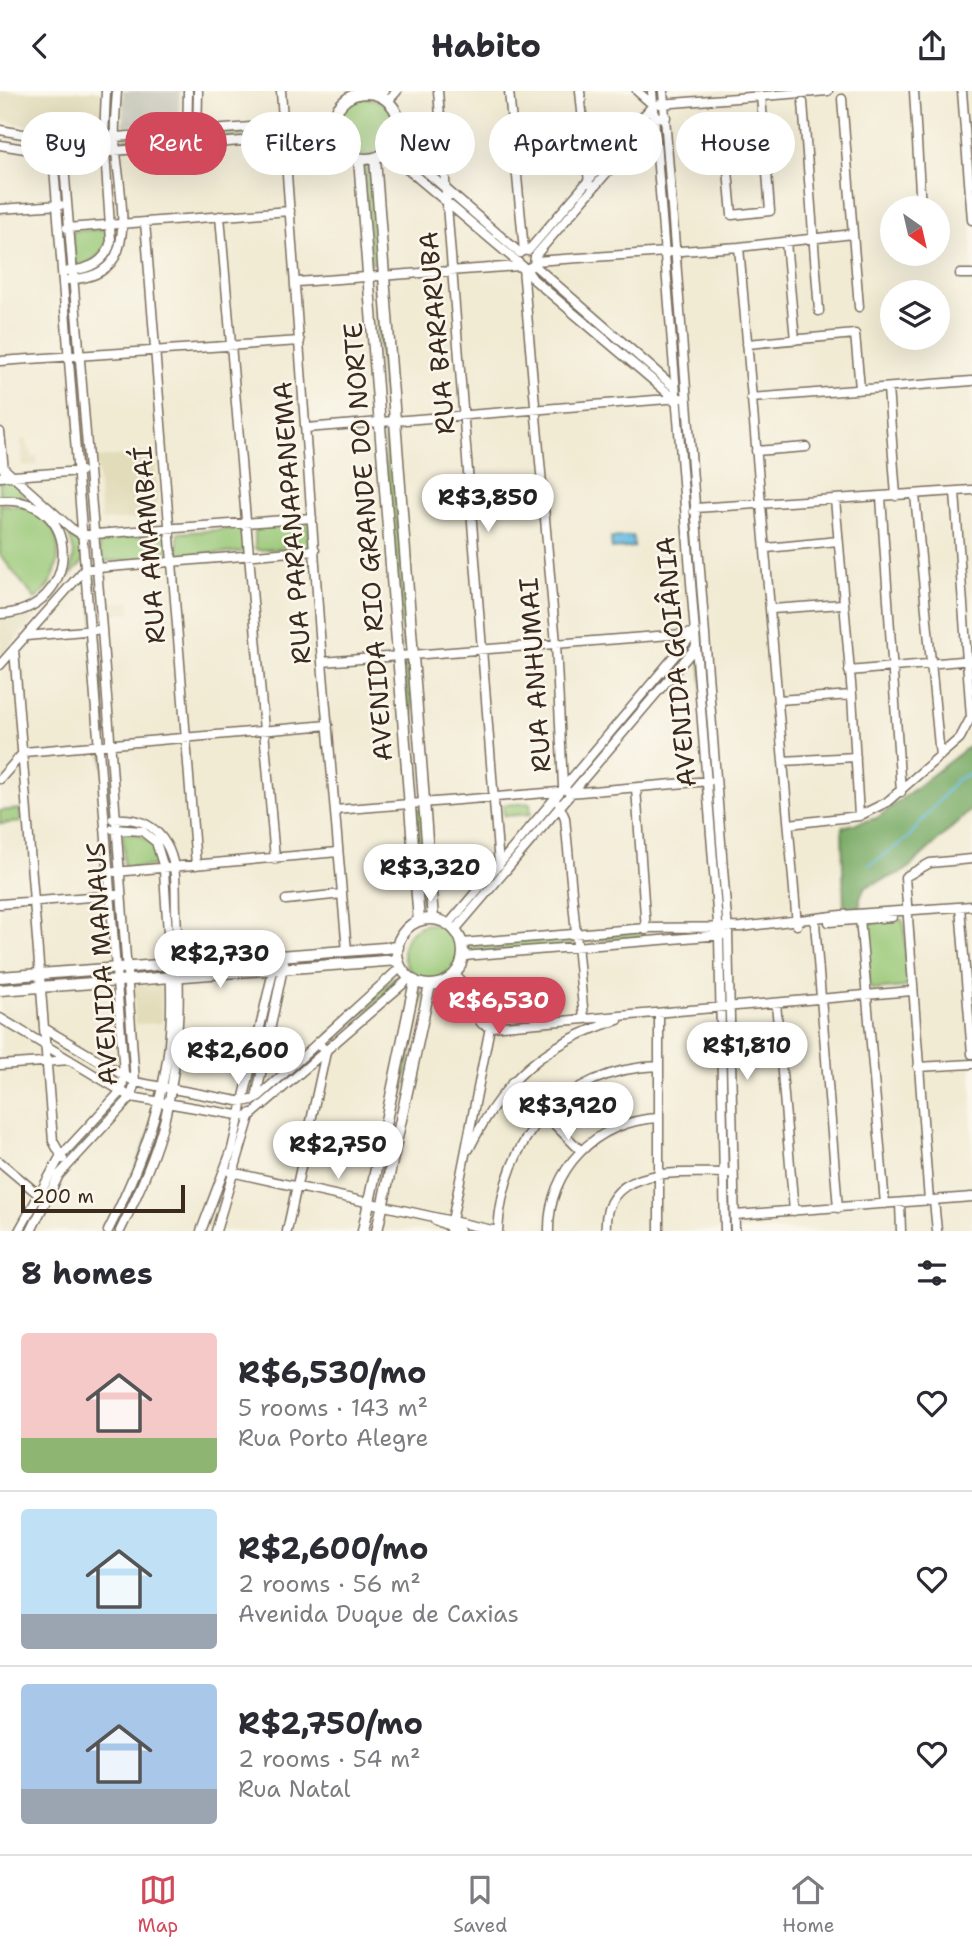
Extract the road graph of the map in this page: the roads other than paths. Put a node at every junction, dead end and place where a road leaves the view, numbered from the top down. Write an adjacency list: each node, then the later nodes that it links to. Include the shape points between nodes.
1 (107, 91): 24 (street)
2 (117, 91): 39 (street)
3 (188, 91): 20 (street)
4 (198, 91): 20 (street)
5 (281, 91): 27 (street, RUA PARANAPANEMA)
6 (397, 91): 17 (street)
7 (438, 91): 60 (street, RUA BARARUBA)
8 (509, 91): 79 (street, RUA ANHUMAI)
9 (580, 91): 59 (street)
10 (637, 91): 23 (street)
11 (652, 91): 23 (street, AVENIDA GOIÂNIA)
12 (663, 91): 22 (street, AVENIDA GOIÂNIA)
13 (828, 91): 18 (street)
14 (914, 91): 61 (street)
15 (962, 91): 68 (street)
16 (356, 93): 17 (main road); 28 (main road)
17 (378, 95): 29 (main road)
18 (761, 96): 22 (street); 31 (street)
19 (842, 99): 73 (street)
20 (193, 102): 25 (street); 26 (street)
21 (803, 102): 74 (street)
22 (664, 103): 23 (street); 33 (street, AVENIDA GOIÂNIA)
23 (653, 105): 30 (street, AVENIDA GOIÂNIA); 59 (street)
24 (106, 112)
25 (190, 112)
26 (194, 112)
27 (282, 112)
28 (337, 112)
29 (392, 112)
30 (654, 112)
31 (762, 112)
32 (662, 117): 33 (street)
33 (666, 117): 77 (street, AVENIDA GOIÂNIA)
34 (0, 130): 35 (street)
35 (14, 133): 36 (street); 42 (street)
36 (21, 134)
37 (125, 136): 39 (street)
38 (111, 137): 39 (street)
39 (115, 137): 46 (street)
40 (0, 145): 42 (street)
41 (765, 145): 41 (street, via 770,211 732,215 726,148)
42 (10, 147): 43 (street)
43 (21, 149)
44 (125, 149): 46 (street)
45 (111, 150): 46 (street)
46 (116, 150): 70 (street)
47 (361, 159): 48 (main road)
48 (375, 159)
49 (57, 175): 64 (street)
50 (61, 175): 62 (street)
51 (110, 175): 70 (street)
52 (287, 175): 66 (street, RUA PARANAPANEMA)
53 (360, 175): 86 (main road, AVENIDA RIO GRANDE DO NORTE)
54 (376, 175): 81 (main road, AVENIDA RIO GRANDE DO NORTE)
55 (418, 175): 63 (street)
56 (427, 175): 60 (street)
57 (600, 175): 59 (street)
58 (658, 175): 78 (street, AVENIDA GOIÂNIA)
59 (591, 184): 79 (street)
60 (446, 189): 63 (street, RUA BARARUBA); 79 (street)
61 (920, 196)
62 (66, 204): 64 (street); 71 (street)
63 (447, 204): 79 (street); 80 (street, RUA BARARUBA)
64 (56, 205): 65 (street); 72 (street)
65 (0, 209)
66 (290, 211): 67 (street); 87 (street, RUA PARANAPANEMA)
67 (220, 216): 69 (street); 93 (street)
68 (972, 220)
69 (145, 222): 70 (street); 94 (street, RUA AMAMBAÍ)
70 (117, 224): 71 (street); 84 (street, via 120,247 111,263 96,274)
71 (69, 227): 72 (street); 84 (street)
72 (58, 228): 85 (street)
73 (853, 234): 74 (street); 88 (street)
74 (813, 237): 75 (street); 89 (street)
75 (786, 242): 76 (street); 90 (street)
76 (738, 247): 77 (street); 92 (street)
77 (676, 252): 78 (street); 99 (street, AVENIDA GOIÂNIA)
78 (664, 253): 79 (street); 100 (street, AVENIDA GOIÂNIA)
79 (526, 260): 80 (street); 100 (street); 105 (street, via 533,279); 106 (street, RUA ANHUMAI)
80 (452, 269): 81 (street); 107 (street, RUA BARARUBA)
81 (384, 274): 86 (street); 109 (main road, AVENIDA RIO GRANDE DO NORTE)
82 (960, 274): 83 (street)
83 (972, 274)
84 (74, 275): 85 (street); 96 (street)
85 (63, 276): 95 (street)
86 (368, 276): 87 (street); 108 (main road, AVENIDA RIO GRANDE DO NORTE)
87 (297, 282): 91 (street, RUA PARANAPANEMA)
88 (859, 307)
89 (819, 311)
90 (794, 340): 92 (street); 101 (street, via 855,334)
91 (300, 341): 93 (street); 110 (street, RUA PARANAPANEMA)
92 (747, 344): 104 (street)
93 (231, 345): 94 (street); 136 (street)
94 (155, 351): 96 (street); 138 (street, RUA AMAMBAÍ)
95 (69, 356): 96 (street); 97 (street); 117 (street)
96 (80, 356): 115 (street)
97 (0, 361)
98 (972, 381): 102 (street)
99 (685, 386): 100 (street); 103 (street, AVENIDA GOIÂNIA)
100 (674, 387): 105 (street, AVENIDA GOIÂNIA)
101 (860, 388): 102 (street); 104 (street)
102 (888, 388): 124 (street)
103 (685, 398): 105 (street); 131 (street, AVENIDA GOIÂNIA)
104 (751, 398): 114 (street)
105 (675, 399): 106 (street); 132 (street, AVENIDA GOIÂNIA)
106 (536, 410): 107 (street); 159 (street, RUA ANHUMAI)
107 (465, 416): 109 (street); 162 (street, RUA BARARUBA)
108 (380, 421): 109 (street); 110 (street); 164 (main road, AVENIDA RIO GRANDE DO NORTE)
109 (395, 421): 163 (main road, AVENIDA RIO GRANDE DO NORTE)
110 (306, 428): 133 (street, RUA PARANAPANEMA)
111 (0, 432): 113 (street)
112 (806, 447): 114 (street)
113 (1, 448): 116 (street)
114 (756, 451): 129 (street)
115 (88, 470): 117 (street); 140 (street)
116 (1, 471): 119 (street)
117 (77, 471): 118 (street); 134 (street)
118 (30, 474): 119 (street); 120 (street)
119 (12, 476): 120 (street)
120 (24, 487): 130 (street)
121 (972, 490): 122 (street)
122 (956, 492): 123 (street); 165 (street)
123 (915, 495): 124 (street); 167 (street)
124 (896, 496): 125 (street)
125 (881, 497): 126 (street); 169 (street)
126 (835, 499): 129 (street); 141 (street)
127 (0, 501): 128 (street)
128 (27, 503): 130 (street); 135 (street)
129 (760, 503): 131 (street); 142 (street)
130 (47, 507): 135 (street); 137 (street)
131 (695, 508): 132 (street, via 690,513); 145 (street, AVENIDA GOIÂNIA)
132 (685, 509): 146 (street, AVENIDA GOIÂNIA)
133 (312, 517): 136 (street); 143 (street, RUA PARANAPANEMA)
134 (81, 519): 137 (street); 139 (street)
135 (55, 524): 150 (street, via 63,554)
136 (245, 524): 138 (street); 144 (street)
137 (71, 528): 139 (street)
138 (168, 529): 140 (street); 147 (street, RUA AMAMBAÍ)
139 (82, 534): 140 (street); 149 (street)
140 (93, 534): 148 (street)
141 (838, 541): 142 (street); 151 (street)
142 (767, 548): 152 (street)
143 (315, 550): 144 (street); 166 (street, RUA PARANAPANEMA)
144 (248, 557): 147 (street); 174 (street)
145 (698, 560): 146 (street); 156 (street, AVENIDA GOIÂNIA)
146 (688, 561): 158 (street, AVENIDA GOIÂNIA)
147 (172, 562): 148 (street); 175 (street, RUA AMAMBAÍ)
148 (97, 568): 149 (street); 154 (street)
149 (85, 569): 155 (street); 157 (street)
150 (55, 585): 153 (street, via 27,608); 157 (street)
151 (842, 604): 152 (street); 170 (street)
152 (772, 609): 172 (street)
153 (0, 614)
154 (102, 629): 155 (street); 176 (street)
155 (91, 630): 157 (street); 177 (street)
156 (704, 631): 158 (street); 160 (street, AVENIDA GOIÂNIA)
157 (28, 633): 161 (street)
158 (694, 633): 159 (street); 160 (street, AVENIDA GOIÂNIA); 185 (street)
159 (556, 644): 162 (street); 185 (street, RUA ANHUMAI)
160 (700, 646): 183 (street, AVENIDA GOIÂNIA); 185 (street)
161 (14, 649): 168 (street); 178 (street)
162 (482, 650): 163 (street); 187 (street, RUA BARARUBA)
163 (413, 656): 164 (street); 188 (main road, AVENIDA RIO GRANDE DO NORTE)
164 (398, 657): 166 (street); 189 (main road, AVENIDA RIO GRANDE DO NORTE)
165 (970, 660): 167 (street); 179 (street, via 971,717 960,738)
166 (322, 663): 173 (street, RUA PARANAPANEMA)
167 (929, 663): 169 (street); 179 (street)
168 (0, 665)
169 (893, 667): 170 (street); 186 (street)
170 (849, 671): 171 (street)
171 (852, 695): 172 (street); 180 (street)
172 (778, 700): 181 (street)
173 (328, 725): 174 (street); 191 (street, RUA PARANAPANEMA)
174 (262, 731): 175 (street); 197 (street)
175 (184, 739): 176 (street); 199 (street, RUA AMAMBAÍ)
176 (109, 745): 177 (street); 193 (street)
177 (99, 746): 178 (street); 193 (street)
178 (24, 752): 182 (street); 209 (street)
179 (940, 756): 186 (street)
180 (856, 757): 181 (street); 192 (street)
181 (783, 761): 194 (street)
182 (0, 779)
183 (711, 780): 184 (street); 222 (street, AVENIDA GOIÂNIA)
184 (636, 788): 185 (street); 221 (street)
185 (561, 792): 187 (street); 190 (street); 190 (street); 200 (street)
186 (901, 792): 192 (street)
187 (493, 796): 188 (street); 200 (street, RUA BARARUBA)
188 (424, 803): 189 (street); 215 (main road, AVENIDA RIO GRANDE DO NORTE)
189 (409, 804): 191 (street); 216 (main road, AVENIDA RIO GRANDE DO NORTE)
190 (561, 804): 219 (street); 223 (street, RUA ANHUMAI)
191 (335, 810): 196 (street, RUA PARANAPANEMA)
192 (859, 816): 194 (street)
193 (111, 819): 195 (street); 201 (street, via 137,819 153,828 166,843)
194 (789, 824): 217 (street)
195 (111, 829): 202 (street, via 135,829 149,835 160,849); 203 (street, AVENIDA MANAUS); 204 (street, AVENIDA MANAUS)
196 (338, 852): 197 (street); 205 (street, RUA PARANAPANEMA)
197 (275, 859): 199 (street)
198 (972, 859): 213 (street, via 930,863 907,874)
199 (195, 865): 201 (street)
200 (499, 865): 219 (street)
201 (174, 867): 202 (street); 234 (street)
202 (163, 868): 203 (street); 234 (street)
203 (120, 871): 204 (street); 206 (street, AVENIDA MANAUS)
204 (110, 872): 207 (street, AVENIDA MANAUS)
205 (342, 894): 208 (street); 229 (street, RUA PARANAPANEMA)
206 (121, 895): 207 (street); 237 (street, AVENIDA MANAUS)
207 (112, 896): 209 (street); 236 (street, AVENIDA MANAUS)
208 (286, 900)
209 (34, 902): 210 (street); 239 (street)
210 (0, 904)
211 (972, 908): 212 (street)
212 (960, 909): 213 (street); 264 (street)
213 (907, 913): 214 (street); 249 (street)
214 (860, 917): 217 (street); 218 (street); 250 (street)
215 (433, 919): 216 (main road); 219 (main road)
216 (419, 921): 227 (main road, via 405,931)
217 (797, 922): 218 (street); 222 (street)
218 (815, 923): 251 (street)
219 (452, 927): 226 (main road)
220 (674, 927): 221 (street); 222 (street); 224 (street)
221 (646, 928): 223 (street); 225 (street)
222 (723, 930): 224 (street); 253 (street, AVENIDA GOIÂNIA); 254 (street, AVENIDA GOIÂNIA)
223 (576, 933): 226 (street); 228 (street, RUA ANHUMAI)
224 (675, 939): 225 (street)
225 (645, 940): 228 (street)
226 (462, 943): 231 (main road)
227 (398, 947): 229 (main road); 235 (main road)
228 (577, 947): 231 (street); 258 (street, RUA ANHUMAI)
229 (347, 951): 230 (main road); 233 (main road)
230 (284, 956): 232 (main road); 238 (street)
231 (464, 956): 241 (main road)
232 (273, 957): 234 (main road); 238 (street)
233 (348, 963): 235 (main road); 238 (main road)
234 (174, 964): 237 (main road); 242 (street)
235 (400, 964): 243 (main road); 261 (street)
236 (116, 968): 237 (main road); 239 (main road); 245 (street, AVENIDA MANAUS)
237 (127, 968): 244 (street, AVENIDA MANAUS)
238 (279, 970): 242 (main road); 279 (street); 281 (street)
239 (39, 974): 240 (main road); 247 (street)
240 (0, 977)
241 (452, 977): 246 (main road); 259 (street, via 482,1024)
242 (175, 978): 244 (main road); 274 (street); 276 (street, via 179,1049)
243 (413, 980): 246 (main road); 263 (street); 301 (main road)
244 (128, 982): 245 (main road); 272 (street, AVENIDA MANAUS)
245 (117, 983): 247 (main road); 271 (street, AVENIDA MANAUS)
246 (430, 985): 304 (main road)
247 (40, 986): 248 (main road); 260 (street)
248 (0, 990)
249 (912, 991): 250 (street); 270 (street)
250 (866, 994): 251 (street); 303 (street)
251 (821, 998): 252 (street); 305 (street)
252 (776, 1003): 254 (street); 306 (street)
253 (721, 1006): 254 (street); 255 (street); 294 (street, AVENIDA GOIÂNIA)
254 (732, 1006): 294 (street, AVENIDA GOIÂNIA)
255 (659, 1014): 256 (street); 269 (street)
256 (631, 1017): 258 (street); 273 (street, via 567,1039)
257 (0, 1018): 262 (street)
258 (584, 1018): 259 (street)
259 (490, 1027): 290 (street)
260 (44, 1028): 262 (street); 271 (street)
261 (318, 1042): 263 (street); 279 (street)
262 (46, 1046): 265 (street); 266 (street)
263 (326, 1052): 286 (street); 297 (street)
264 (972, 1054)
265 (71, 1060): 266 (street); 275 (street)
266 (48, 1062): 268 (street); 289 (street, via 53,1141)
267 (972, 1063): 270 (street)
268 (0, 1065)
269 (659, 1066): 284 (street, via 597,1078); 287 (street)
270 (918, 1067): 300 (street)
271 (124, 1073): 272 (street); 275 (street, AVENIDA MANAUS)
272 (135, 1082): 274 (street); 278 (street, AVENIDA MANAUS)
273 (512, 1083): 284 (street); 290 (street, via 486,1116)
274 (161, 1088): 276 (street); 280 (street)
275 (122, 1090): 278 (street); 289 (street, AVENIDA MANAUS)
276 (171, 1090): 277 (street); 282 (street)
277 (206, 1096): 281 (street); 283 (street)
278 (131, 1097): 280 (street); 295 (street, AVENIDA MANAUS)
279 (256, 1099): 281 (street); 286 (street)
280 (158, 1101): 282 (street); 313 (street, via 132,1181)
281 (243, 1102): 285 (street)
282 (169, 1103): 283 (street); 314 (street)
283 (204, 1109): 285 (street)
284 (544, 1114): 288 (street); 320 (street, via 510,1167)
285 (240, 1116): 286 (street); 292 (street)
286 (249, 1117): 293 (street)
287 (658, 1118): 288 (street, via 618,1126); 296 (street)
288 (580, 1150): 321 (street, via 559,1179)
289 (60, 1157): 295 (street, via 65,1163); 298 (street, AVENIDA MANAUS)
290 (464, 1158): 309 (street)
291 (0, 1162): 298 (street)
292 (225, 1170): 293 (street); 311 (street)
293 (235, 1173): 297 (street); 315 (street)
294 (729, 1173): 296 (street); 307 (street, AVENIDA GOIÂNIA); 324 (street, AVENIDA GOIÂNIA)
295 (60, 1175): 310 (street, AVENIDA MANAUS)
296 (659, 1175): 322 (street, via 638,1178 615,1194); 323 (street)
297 (296, 1187): 301 (street); 316 (street)
298 (38, 1194): 308 (street, AVENIDA MANAUS)
299 (972, 1198): 300 (street)
300 (932, 1201): 302 (street); 327 (street)
301 (369, 1202): 304 (street); 317 (main road)
302 (900, 1203): 303 (street); 326 (street)
303 (885, 1204): 305 (street)
304 (382, 1205): 309 (street); 318 (main road)
305 (838, 1208): 306 (street)
306 (794, 1211): 307 (street)
307 (735, 1215): 325 (street, AVENIDA GOIÂNIA)
308 (26, 1216): 310 (street); 312 (street, AVENIDA MANAUS)
309 (451, 1226): 319 (street); 320 (street)
310 (32, 1229)
311 (203, 1230)
312 (19, 1231)
313 (108, 1231)
314 (120, 1231)
315 (216, 1231)
316 (287, 1231)
317 (363, 1231)
318 (377, 1231)
319 (460, 1231)
320 (497, 1231)
321 (549, 1231)
322 (606, 1231)
323 (659, 1231)
324 (725, 1231)
325 (735, 1231)
326 (901, 1231)
327 (937, 1231)

